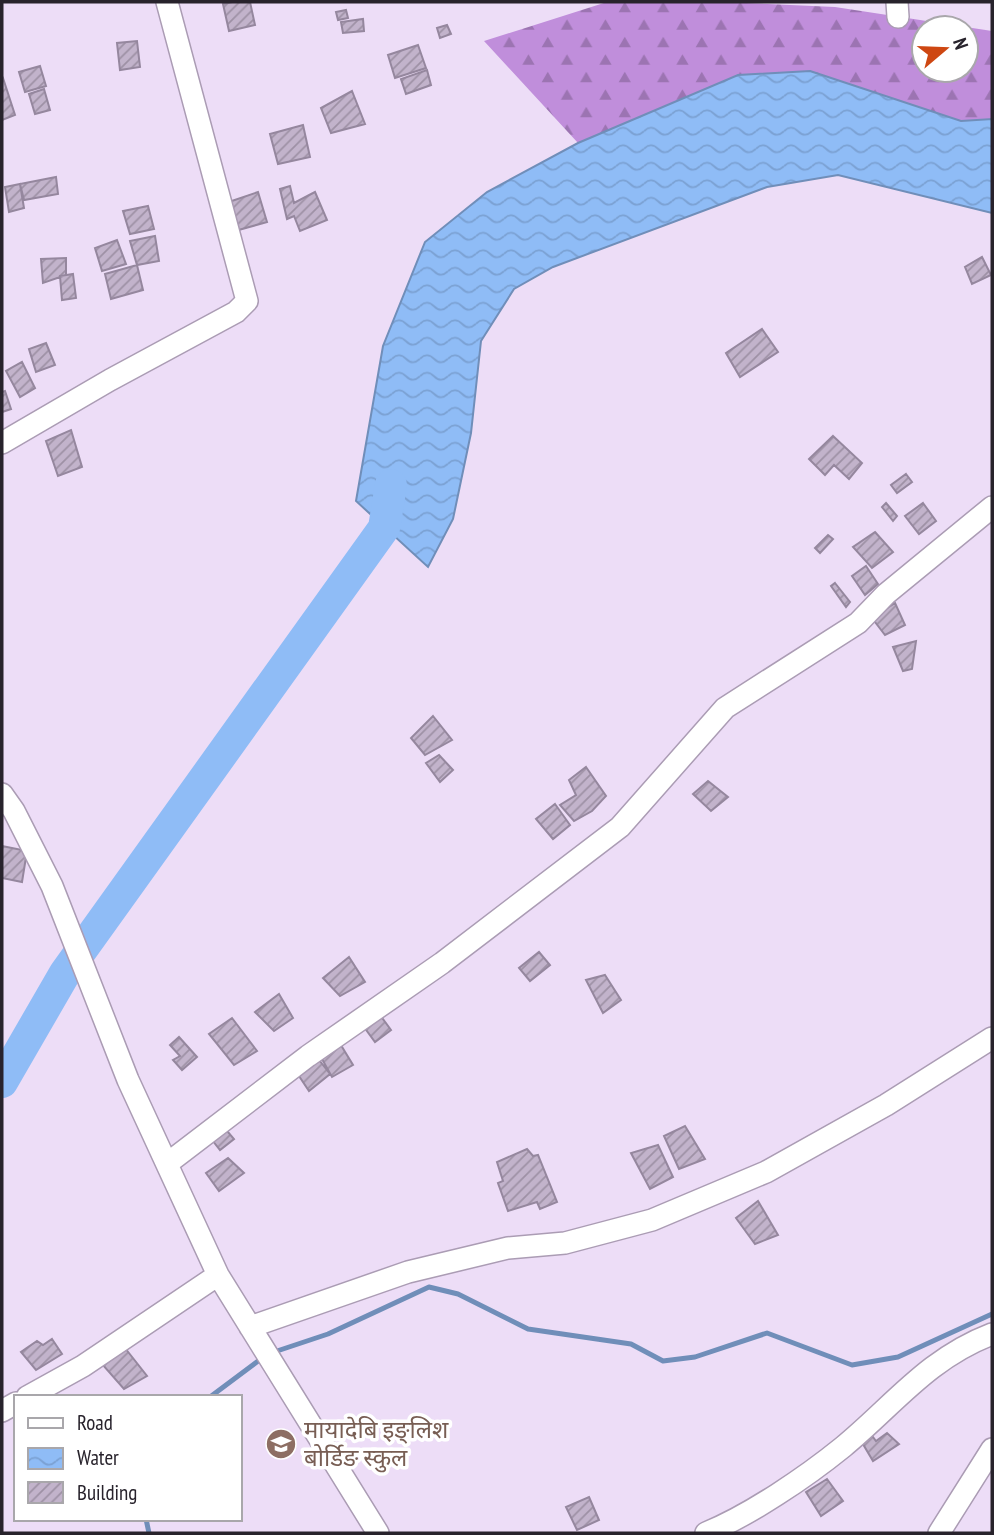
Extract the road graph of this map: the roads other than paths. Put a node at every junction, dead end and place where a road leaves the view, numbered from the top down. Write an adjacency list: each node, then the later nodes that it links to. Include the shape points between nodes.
1 (167, 2): 2 (street, via 247,300 236,312)
2 (2, 443)
3 (992, 506): 6 (street, via 858,623 725,708 620,827)
4 (2, 794): 6 (street, via 60,904 128,1080)
5 (992, 1038): 8 (street, via 886,1105 766,1172 652,1220 408,1272)
6 (168, 1163): 7 (street)
7 (218, 1275): 8 (street); 10 (street, via 83,1366)
8 (255, 1334): 12 (street)
9 (992, 1334): 13 (street, via 929,1367 842,1448 733,1522)
10 (31, 1395)
11 (992, 1449): 14 (street)
12 (378, 1533)
13 (706, 1533)
14 (939, 1533)

